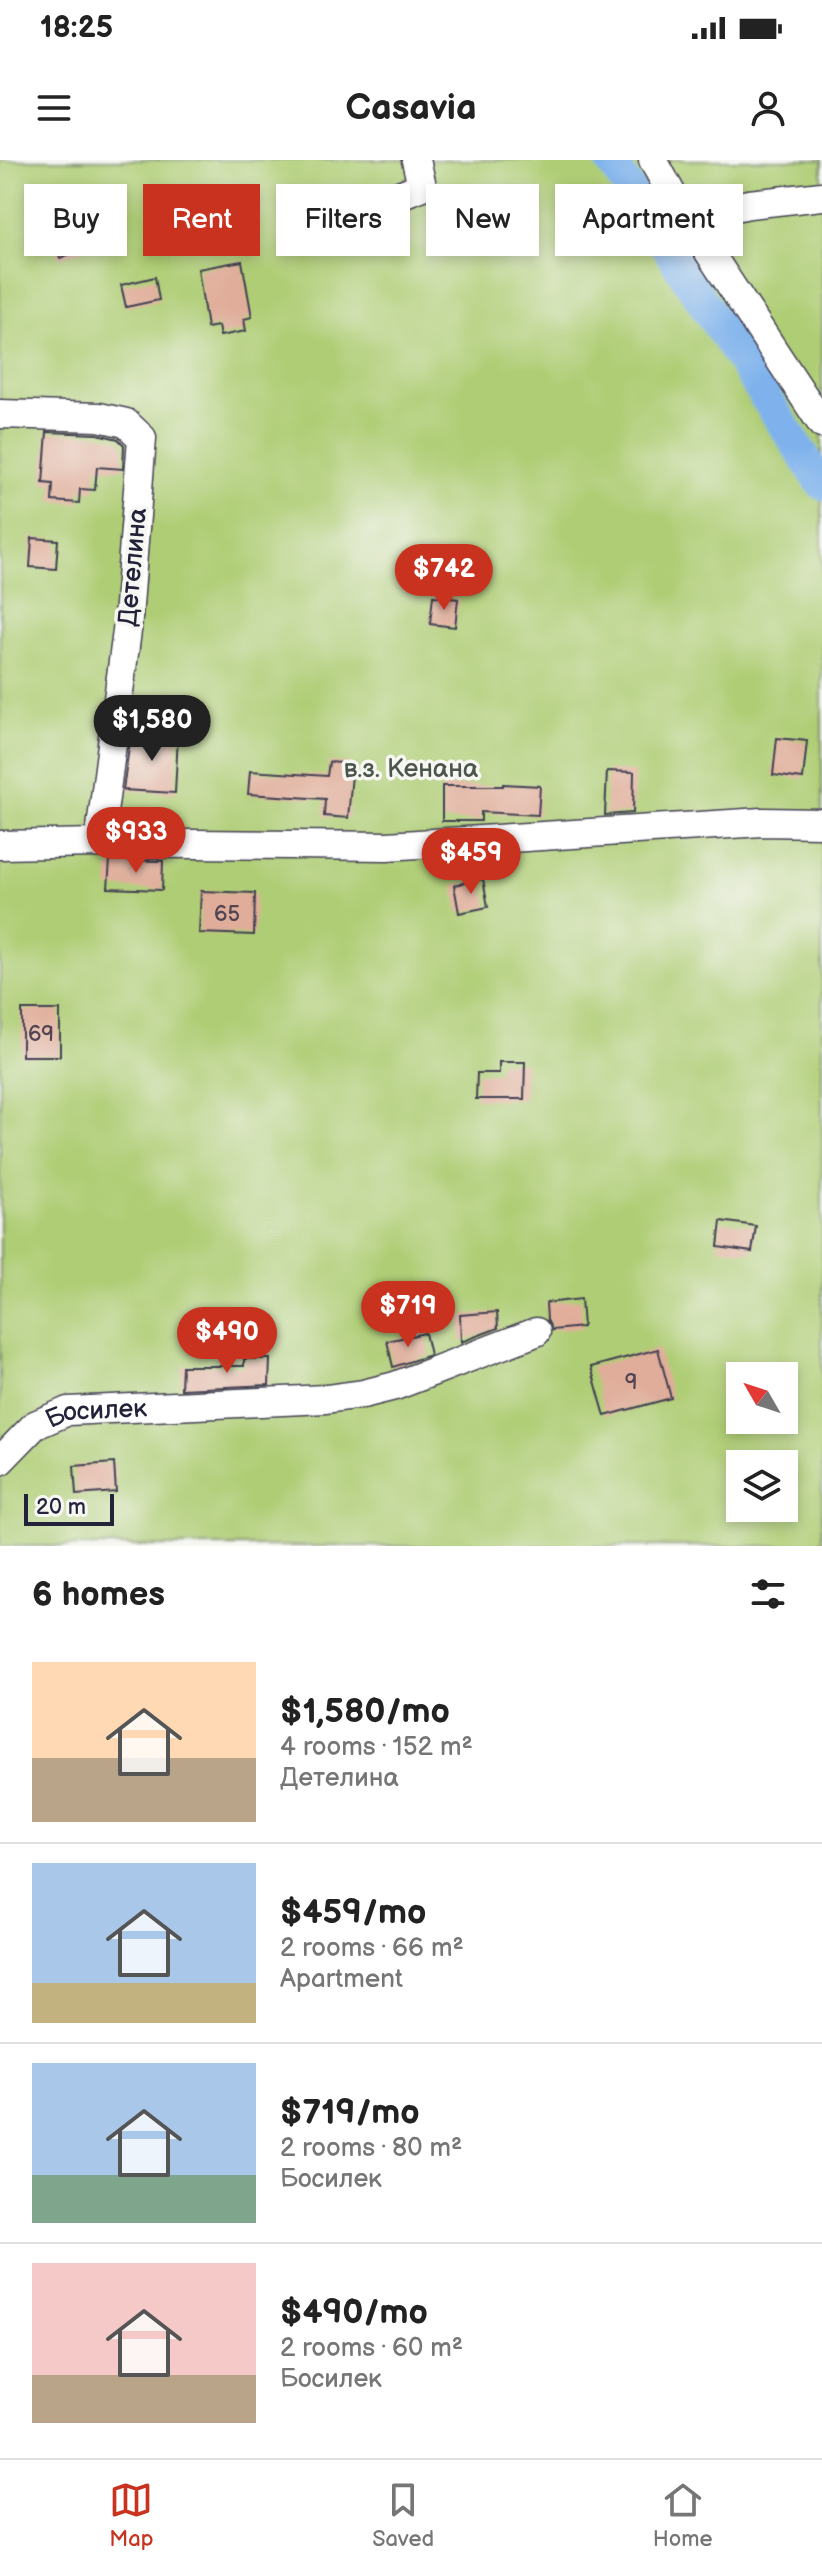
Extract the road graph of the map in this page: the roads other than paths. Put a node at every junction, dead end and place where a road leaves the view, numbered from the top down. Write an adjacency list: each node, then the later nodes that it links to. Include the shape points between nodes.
1 (416, 160): 4 (street, via 422,186)
2 (653, 160): 3 (street)
3 (667, 184)
4 (410, 191)
5 (822, 196): 6 (street)
6 (743, 205)
7 (711, 256): 9 (street)
8 (0, 414): 11 (street, Детелина, via 99,417 126,423 142,438 127,631)
9 (822, 424)
10 (822, 823): 11 (street, via 762,822 387,846)
11 (99, 843): 12 (street)
12 (0, 845)
13 (536, 1332): 14 (street, Босилек, via 363,1394 68,1411 35,1425)
14 (0, 1461)

